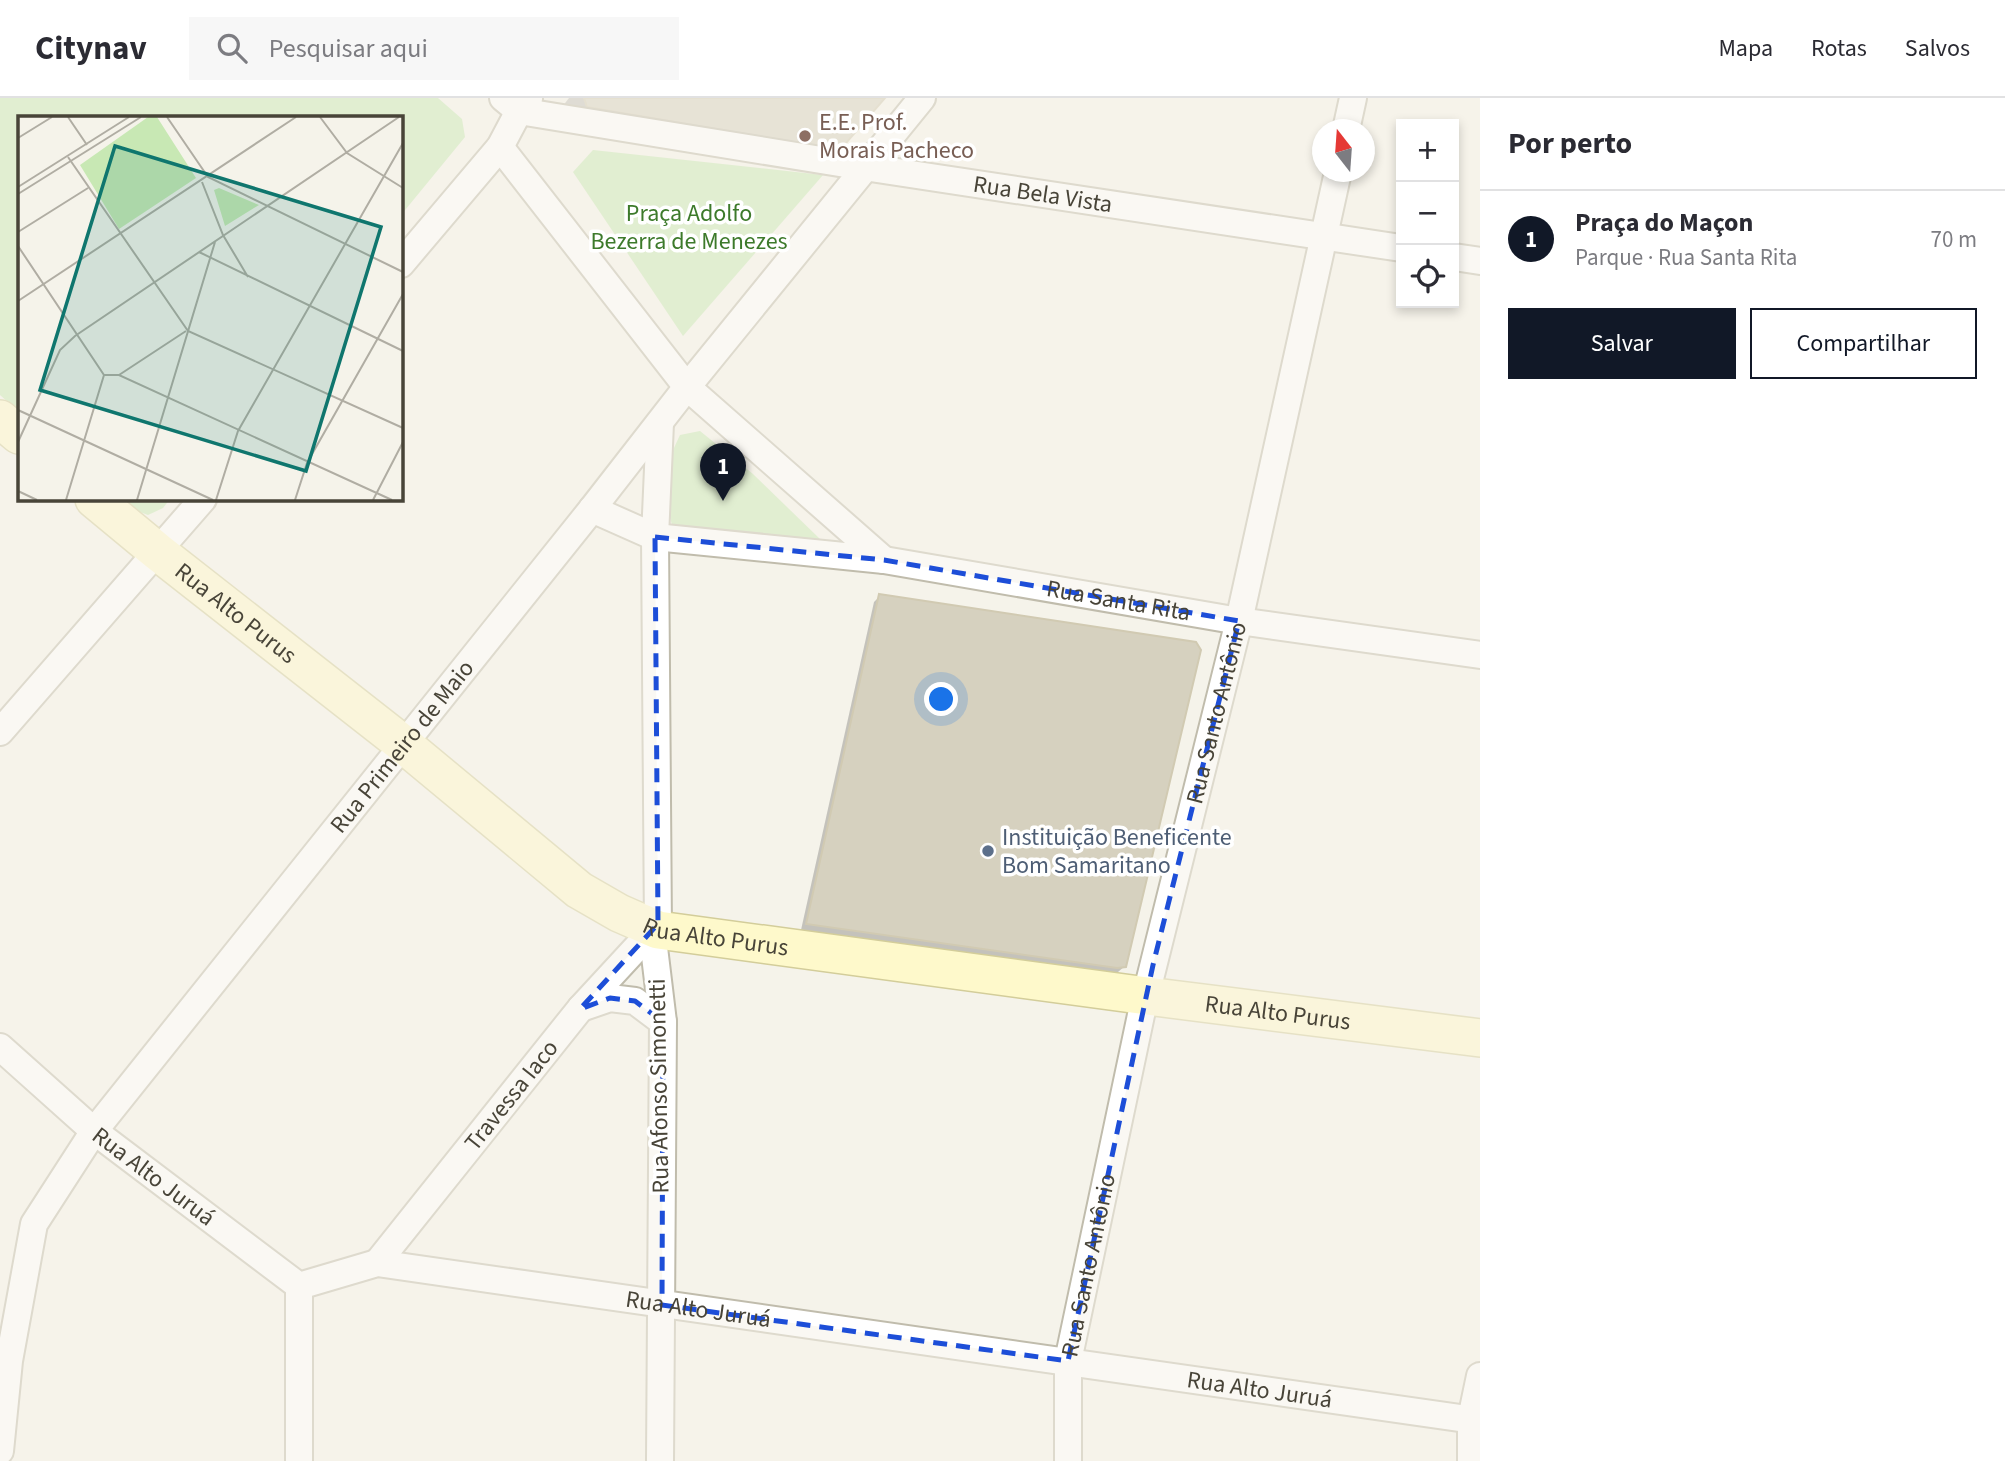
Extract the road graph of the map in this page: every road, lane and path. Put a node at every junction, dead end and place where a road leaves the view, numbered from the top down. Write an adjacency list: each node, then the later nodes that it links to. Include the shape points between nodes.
1 (922, 98): 6 (street, Rua Primeiro de Maio)
2 (1353, 98): 4 (street)
3 (517, 102): 5 (street); 6 (street, Rua Bela Vista)
4 (1348, 119)
5 (499, 147): 12 (street); 13 (street)
6 (864, 167): 8 (street, Rua Bela Vista); 13 (street, Rua Primeiro de Maio)
7 (1336, 182): 8 (street, Rua Santo Antônio)
8 (1326, 236): 9 (street, Rua Bela Vista); 23 (street, Rua Santo Antônio)
9 (1396, 247)
10 (1459, 258): 11 (street)
11 (1480, 261)
12 (402, 263)
13 (687, 387): 15 (street, Rua Primeiro de Maio); 22 (street)
14 (0, 419): 16 (street)
15 (660, 423): 19 (street, Rua Primeiro de Maio); 20 (street, Rua Afonso Simonetti)
16 (18, 434)
17 (95, 500): 21 (street, Rua Alto Purus)
18 (201, 500): 21 (street)
19 (593, 509): 20 (street, Rua Santa Rita); 26 (street, Rua Primeiro de Maio)
20 (655, 537): 22 (street, Rua Santa Rita); 27 (street, Rua Afonso Simonetti)
21 (158, 552): 25 (street); 26 (street, Rua Alto Purus)
22 (884, 560): 23 (street, Rua Santa Rita)
23 (1239, 621): 24 (street, Rua Santa Rita); 28 (street, Rua Santo Antônio)
24 (1480, 655)
25 (0, 732)
26 (403, 744): 27 (street, Rua Alto Purus, via 579,890); 33 (street, Rua Primeiro de Maio)
27 (655, 930): 28 (street, Rua Alto Purus); 29 (street, Travessa Iaco); 30 (street, Rua Afonso Simonetti)
28 (1147, 996): 31 (street, Rua Alto Purus); 37 (street, Rua Santo Antônio)
29 (580, 1009): 30 (street, via 610,998 635,1001); 34 (street, Travessa Iaco)
30 (663, 1022): 36 (street, Rua Afonso Simonetti)
31 (1480, 1038)
32 (0, 1047): 33 (street, Rua Alto Juruá)
33 (94, 1131): 35 (street, Rua Alto Juruá); 40 (street, Rua Primeiro de Maio, via 34,1224 9,1362)
34 (377, 1263): 35 (street, Rua Alto Juruá); 36 (street, Rua Alto Juruá)
35 (299, 1286): 41 (street)
36 (662, 1305): 37 (street, Rua Alto Juruá); 42 (street, Rua Afonso Simonetti)
37 (1068, 1361): 39 (street, Rua Alto Juruá); 43 (street, Rua Santo Antônio)
38 (1480, 1376): 39 (street)
39 (1476, 1420): 44 (street)
40 (0, 1451)
41 (299, 1461)
42 (660, 1461)
43 (1068, 1461)
44 (1471, 1461)

